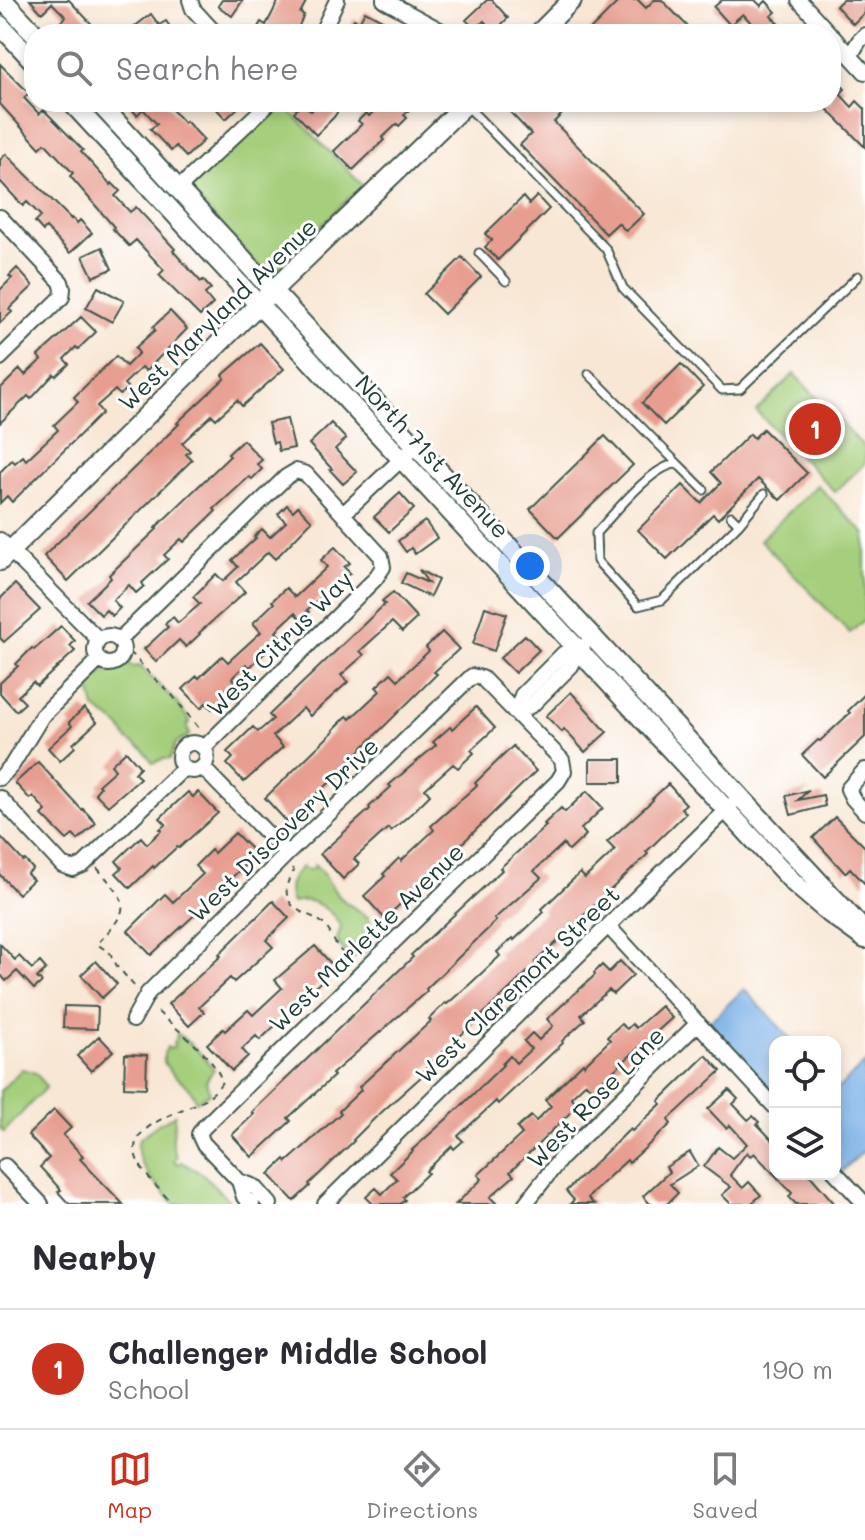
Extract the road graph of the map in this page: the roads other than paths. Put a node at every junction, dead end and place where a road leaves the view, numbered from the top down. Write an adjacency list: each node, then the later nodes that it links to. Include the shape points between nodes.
1 (3, 0): 7 (street)
2 (190, 0): 8 (street)
3 (337, 0): 9 (street)
4 (384, 0): 10 (street)
5 (572, 0): 11 (street)
6 (799, 0): 12 (street)
7 (26, 24)
8 (207, 24)
9 (326, 24)
10 (428, 24)
11 (548, 24)
12 (820, 24)
13 (0, 25): 17 (street)
14 (865, 35): 18 (street)
15 (841, 47): 18 (street)
16 (865, 50): 18 (street)
17 (24, 51)
18 (850, 56): 19 (street)
19 (865, 72)
20 (81, 112): 30 (street, North 71st Avenue)
21 (107, 112): 25 (street, North 71st Avenue)
22 (259, 112): 25 (street)
23 (458, 112): 30 (street, West Maryland Avenue)
24 (476, 112): 28 (lane, via 606,249 623,288 722,390 740,389)
25 (179, 188): 30 (street, North 71st Avenue)
26 (0, 217): 31 (street, via 63,289 62,297)
27 (479, 253): 29 (lane)
28 (858, 276)
29 (506, 281)
30 (266, 298): 33 (street, North 71st Avenue); 40 (street, West Maryland Avenue)
31 (0, 358)
32 (589, 374): 34 (lane)
33 (408, 452): 37 (street); 43 (street, North 71st Avenue)
34 (678, 464): 35 (lane); 39 (lane, via 648,478 596,533 597,561 638,606 662,600)
35 (704, 490)
36 (764, 494): 39 (lane)
37 (343, 514): 42 (street, via 306,474 296,471); 46 (street, West Citrus Way, via 381,556 383,567)
38 (731, 516): 39 (lane)
39 (739, 524)
40 (4, 551): 41 (street)
41 (99, 640): 42 (street, via 111,636); 44 (street)
42 (124, 643): 44 (street, via 117,661)
43 (586, 643): 45 (street, via 564,653 522,695); 52 (street, North 71st Avenue)
44 (99, 660): 50 (street, via 42,716)
45 (516, 713): 54 (street, West Discovery Drive, via 482,678 472,676); 63 (street, West Marlette Avenue, via 562,760 564,771 203,1128 203,1143)
46 (201, 738): 47 (street, West Citrus Way, via 181,748); 48 (street, West Citrus Way, via 208,755)
47 (184, 768): 48 (street); 51 (street, West Citrus Way, via 73,869 62,865)
48 (203, 768): 54 (street)
49 (865, 770): 53 (street, via 848,789)
50 (0, 778)
51 (0, 798)
52 (733, 803): 55 (street, West Claremont Street); 56 (street, North 71st Avenue); 57 (street, North 71st Avenue, via 795,884)
53 (865, 812)
54 (289, 860): 58 (street, West Discovery Drive, via 148,993)
55 (608, 926): 59 (street); 67 (street, West Claremont Street)
56 (865, 932)
57 (865, 939)
58 (133, 1020)
59 (698, 1023): 60 (street); 68 (street, West Rose Lane, via 561,1158)
60 (769, 1100)
61 (5, 1166): 64 (street)
62 (841, 1178): 69 (street)
63 (239, 1181): 65 (street); 66 (street, via 255,1187)
64 (41, 1204)
65 (252, 1204)
66 (270, 1204)
67 (325, 1204)
68 (525, 1204)
69 (865, 1204)

